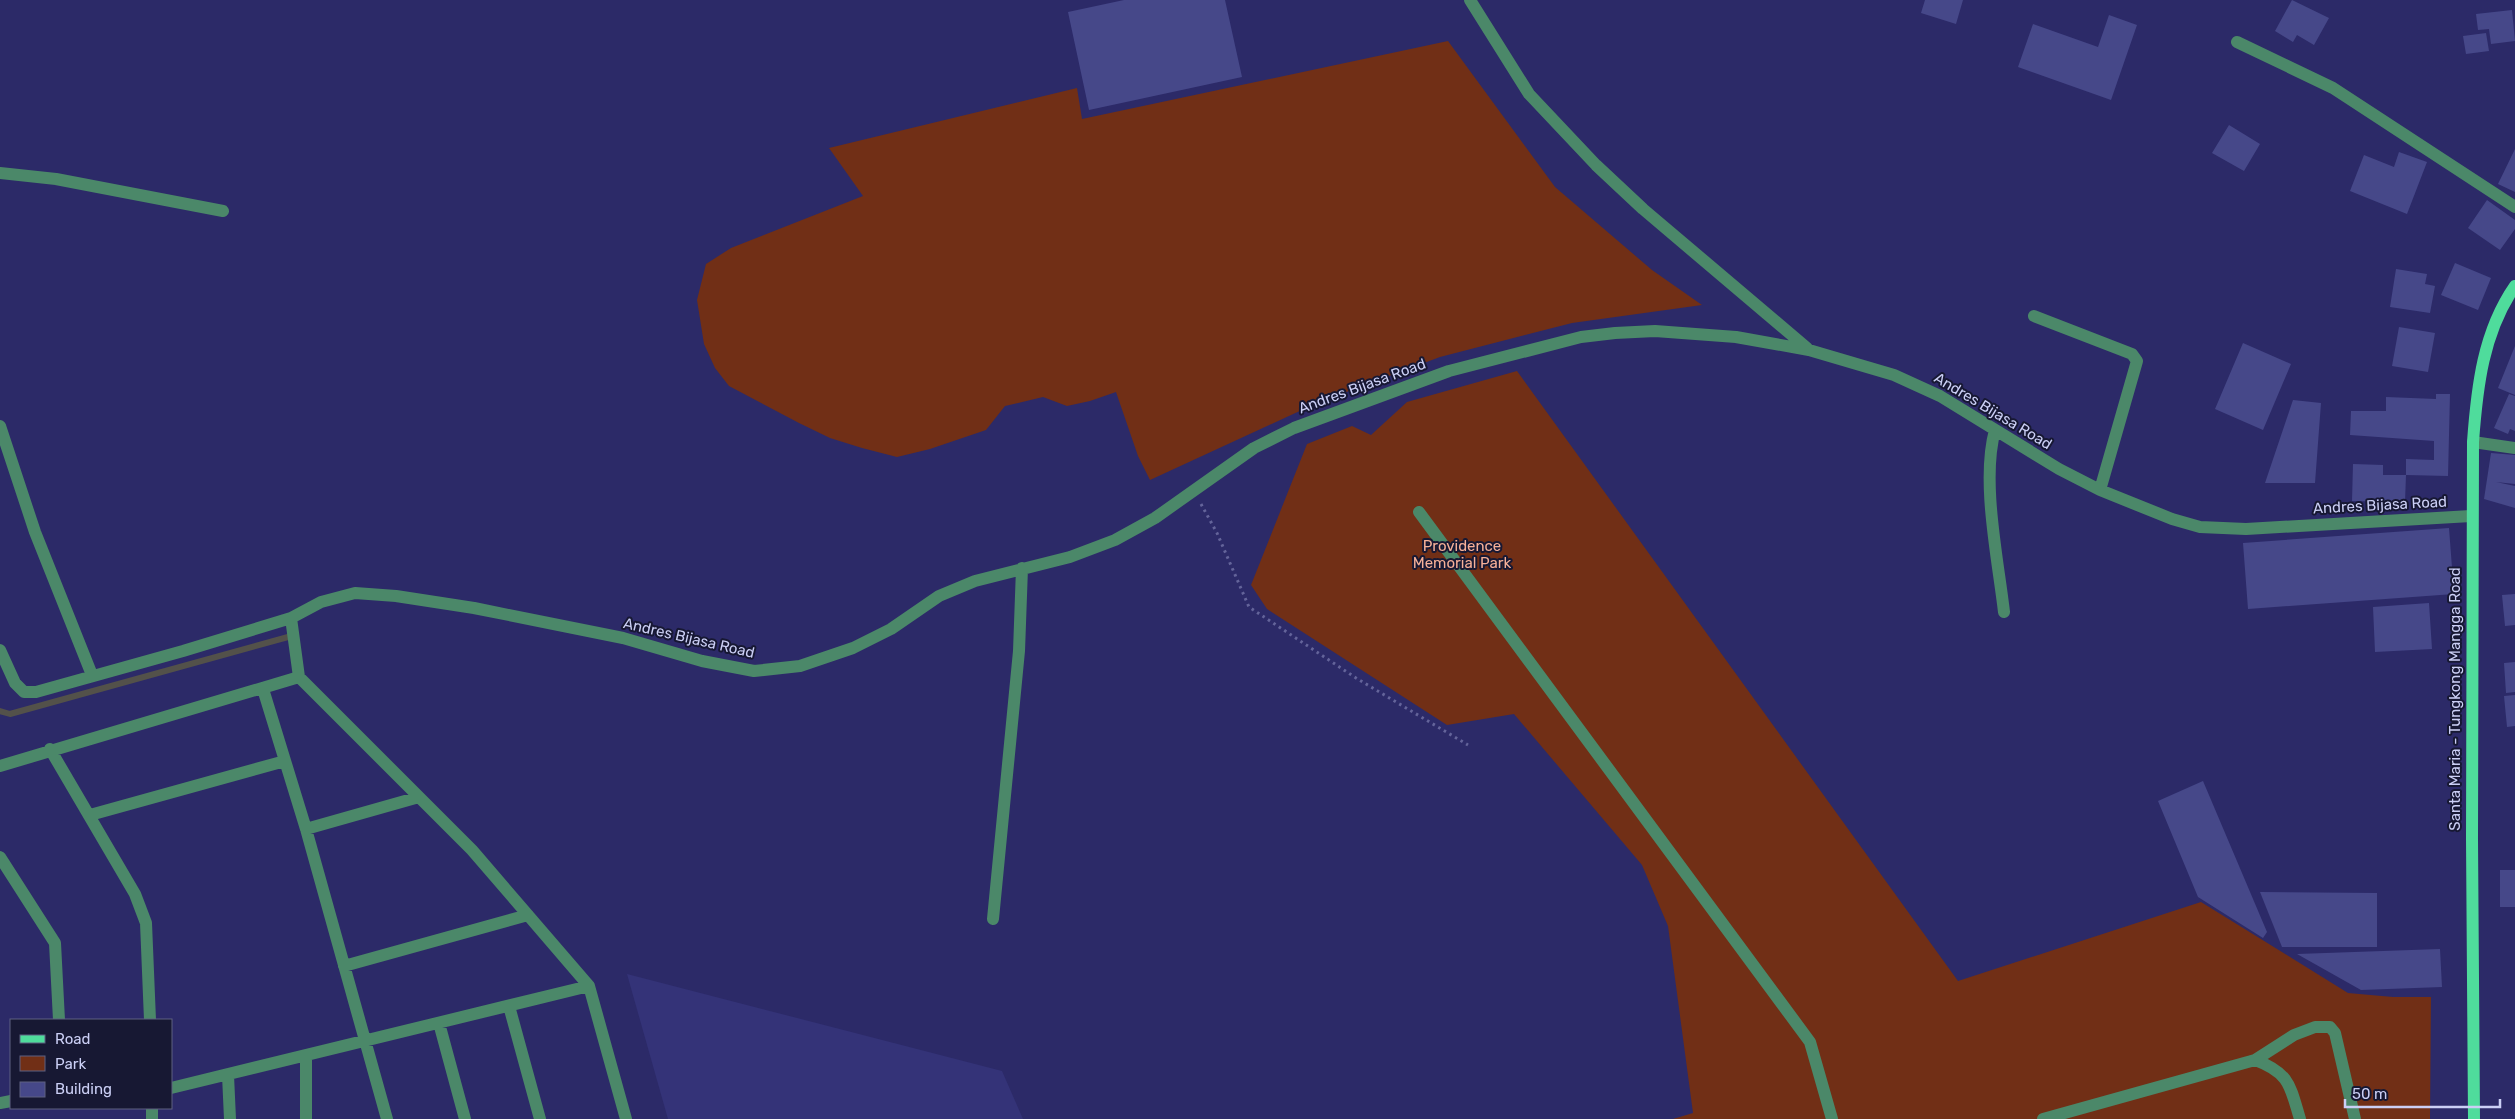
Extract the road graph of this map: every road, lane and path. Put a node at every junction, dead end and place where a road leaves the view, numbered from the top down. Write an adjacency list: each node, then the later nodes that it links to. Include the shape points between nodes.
1 (1470, 0): 8 (street, via 1529,94 1596,165)
2 (2238, 42): 4 (street, via 2333,88)
3 (0, 173): 5 (street, via 56,179)
4 (2515, 207)
5 (223, 212)
6 (2515, 286): 11 (main road, Santa Maria - Tungkong Mangga Road, via 2505,300 2489,337 2477,386)
7 (2034, 316): 14 (street, via 2132,354 2137,361)
8 (1809, 350): 10 (street, Andres Bijasa Road, via 1894,375 1940,396); 13 (street, Andres Bijasa Road, via 1700,333 1655,331 1581,337 1449,371 1294,428 1254,448)
9 (0, 426): 21 (street, via 35,532)
10 (1995, 430): 14 (street, Andres Bijasa Road); 18 (street, via 1989,451 1989,481)
11 (2473, 442): 12 (street); 16 (main road, Santa Maria - Tungkong Mangga Road)
12 (2515, 448)
13 (1194, 490): 17 (street, Andres Bijasa Road, via 1155,518 1115,540 1070,557); 24 (path, via 1217,533 1249,607 1356,678)
14 (2100, 490): 16 (street, Andres Bijasa Road, via 2172,519 2224,530)
15 (1419, 512): 51 (street, via 1810,1042)
16 (2471, 516): 55 (main road, Santa Maria - Tungkong Mangga Road)
17 (1022, 568): 19 (street, Andres Bijasa Road, via 975,581 938,596 891,629 853,648 800,666 754,671 702,661 623,638 396,596 355,593 321,602); 33 (street, via 1019,651)
18 (2004, 612)
19 (291, 618): 21 (street, Andres Bijasa Road, via 183,651); 22 (street)
20 (0, 650): 21 (street, Andres Bijasa Road, via 15,683 24,692 36,692)
21 (92, 674)
22 (299, 677): 23 (street); 28 (street)
23 (263, 689): 25 (street); 26 (street)
24 (1468, 745)
25 (50, 749): 27 (street); 29 (street)
26 (285, 761): 29 (street); 30 (street)
27 (0, 766)
28 (419, 797): 30 (street); 32 (street, via 472,850)
29 (90, 815): 38 (street, via 135,894 146,923)
30 (306, 829): 34 (street)
31 (0, 857): 37 (street, via 55,944)
32 (528, 916): 34 (street); 35 (street)
33 (993, 919)
34 (344, 966): 40 (street)
35 (589, 986): 36 (street); 50 (street)
36 (509, 1006): 39 (street); 49 (street)
37 (59, 1019)
38 (150, 1019)
39 (439, 1024): 40 (street); 48 (street)
40 (365, 1042): 41 (street); 47 (street)
41 (306, 1057): 43 (street); 46 (street)
42 (2255, 1060): 52 (street); 53 (street, via 2274,1067 2290,1085); 54 (street, via 2294,1035 2315,1027 2330,1027 2335,1033)
43 (228, 1075): 44 (street); 45 (street)
44 (172, 1088)
45 (230, 1119)
46 (306, 1119)
47 (387, 1119)
48 (465, 1119)
49 (540, 1119)
50 (626, 1119)
51 (1832, 1119)
52 (2043, 1119)
53 (2300, 1119)
54 (2356, 1119)
55 (2474, 1119)

